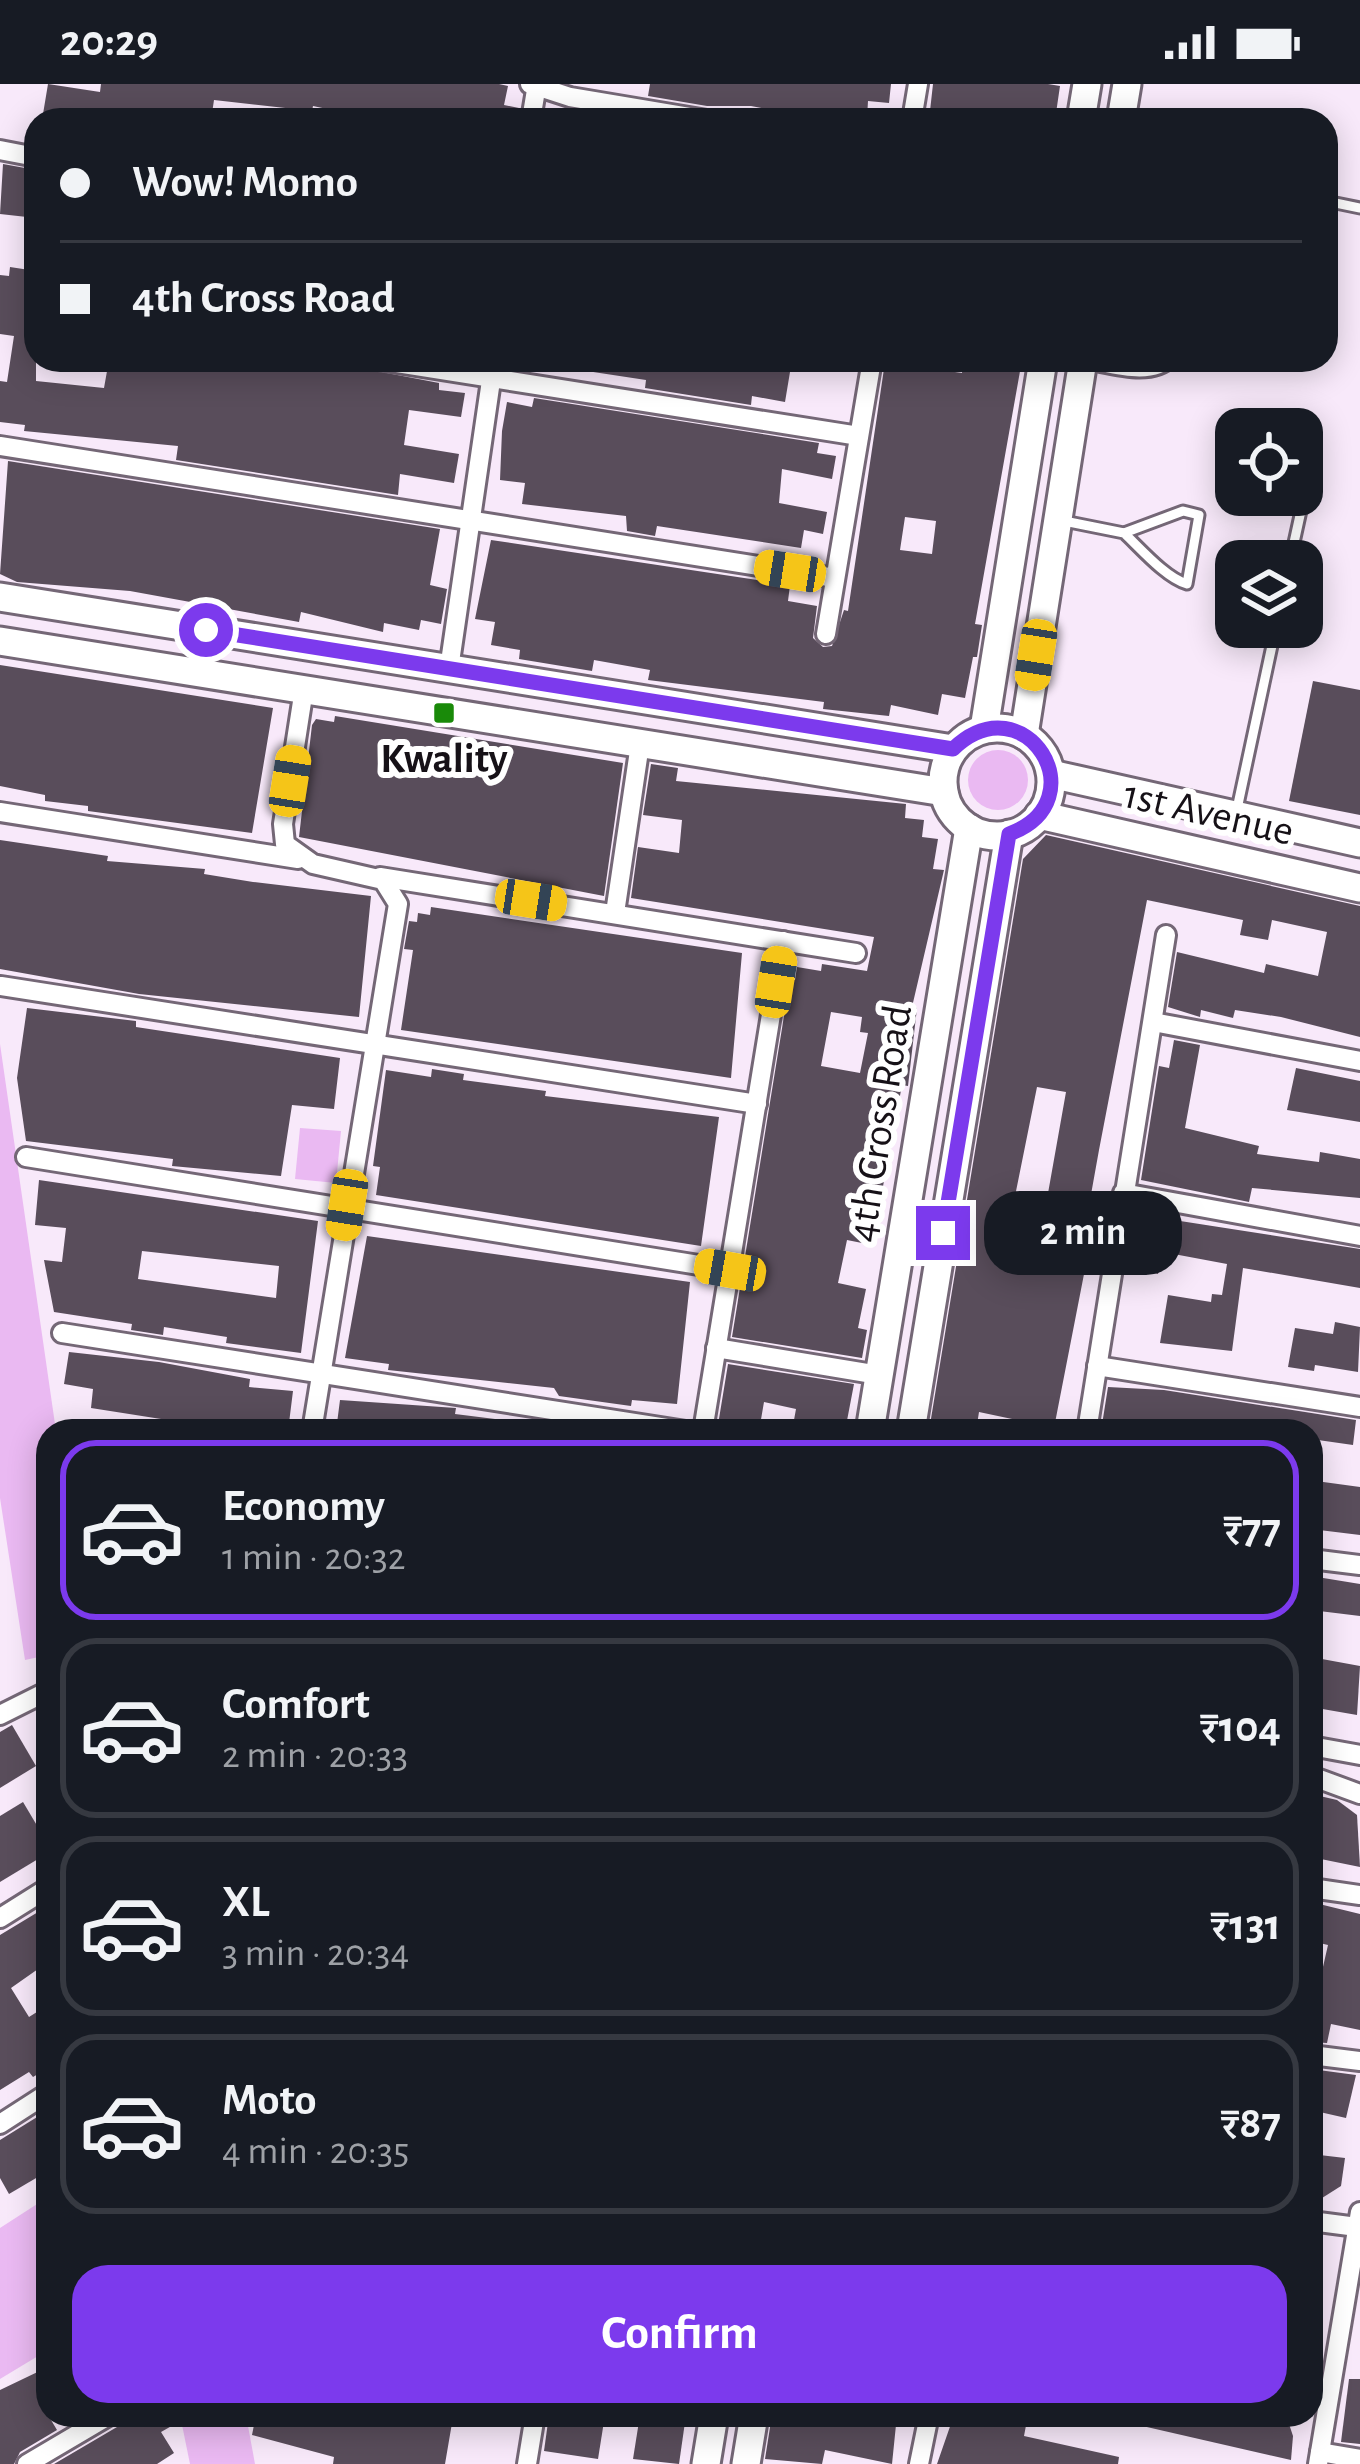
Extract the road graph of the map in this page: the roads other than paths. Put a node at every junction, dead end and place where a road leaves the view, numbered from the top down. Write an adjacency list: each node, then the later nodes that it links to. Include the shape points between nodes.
1 (534, 85): 2 (street)
2 (632, 108)
3 (493, 372): 10 (street)
4 (509, 372): 8 (street)
5 (870, 372): 8 (street)
6 (1041, 372): 24 (main road)
7 (1081, 372): 11 (main road)
8 (859, 436): 13 (street)
9 (0, 446): 10 (street)
10 (470, 520): 13 (street); 19 (street)
11 (1058, 520): 12 (lane); 25 (main road)
12 (1124, 532): 12 (lane, via 1173,580 1187,584 1199,515 1183,511)
13 (836, 578): 16 (street)
14 (0, 597): 15 (main road)
15 (206, 630): 19 (main road); 20 (main road)
16 (826, 634)
17 (0, 640): 20 (main road)
18 (1272, 648): 32 (lane)
19 (449, 668): 21 (main road)
20 (198, 672): 22 (main road)
21 (554, 686): 23 (main road); 27 (main road)
22 (304, 689): 23 (main road); 36 (street, via 283,824 285,844)
23 (548, 729): 26 (main road)
24 (984, 729): 25 (main road); 27 (main road)
25 (1024, 735): 28 (main road)
26 (640, 744): 29 (main road); 39 (street)
27 (953, 749): 29 (main road)
28 (1051, 774): 31 (main road); 32 (main road)
29 (944, 792): 33 (main road)
30 (0, 812): 36 (street)
31 (1039, 815): 34 (main road); 38 (main road, 1st Avenue)
32 (1236, 815): 35 (main road)
33 (969, 828): 34 (main road); 46 (main road, 4th Cross Road)
34 (1009, 834): 48 (main road, 4th Cross Road)
35 (1360, 843)
36 (303, 860): 37 (street)
37 (359, 873): 39 (street); 45 (street, via 382,880 398,904)
38 (1360, 888)
39 (615, 913): 41 (street)
40 (1166, 935): 44 (street)
41 (783, 941): 42 (street); 49 (street)
42 (856, 952)
43 (1, 986): 45 (street)
44 (1153, 1022): 47 (street); 51 (street)
45 (373, 1041): 49 (street); 52 (street)
46 (931, 1057): 48 (main road, via 946,1087); 48 (main road, via 947,1033 959,1034); 59 (main road, 4th Cross Road)
47 (1360, 1061)
48 (971, 1066): 65 (main road, 4th Cross Road)
49 (757, 1104): 54 (street)
50 (26, 1156): 52 (street)
51 (1123, 1193): 53 (street); 57 (street)
52 (347, 1205): 54 (street); 58 (street)
53 (1360, 1236)
54 (730, 1270): 56 (street)
55 (62, 1333): 58 (street)
56 (716, 1348): 59 (street); 63 (street)
57 (1097, 1366): 60 (street); 66 (street)
58 (321, 1371): 61 (street); 62 (street)
59 (879, 1375): 64 (main road, 4th Cross Road)
60 (1360, 1407)
61 (314, 1419)
62 (613, 1419)
63 (706, 1419)
64 (872, 1419)
65 (913, 1419)
66 (1089, 1419)
67 (1323, 1560): 68 (street)
68 (1360, 1565)
69 (36, 1697): 70 (street)
70 (0, 1714)
71 (1323, 1748): 72 (street)
72 (1356, 1754): 74 (street)
73 (1323, 1778): 74 (street)
74 (1336, 1782): 75 (street)
75 (1360, 1794)
76 (1323, 1890): 77 (street)
77 (1360, 1895)
78 (36, 1896): 79 (street)
79 (0, 1918)
80 (1323, 2056): 81 (street)
81 (1360, 2061)
82 (36, 2101): 83 (street)
83 (0, 2124)
84 (1358, 2220): 85 (street); 86 (street)
85 (1323, 2221)
86 (1353, 2295): 87 (street)
87 (1323, 2384)
88 (90, 2427): 96 (street)
89 (533, 2427): 97 (street)
90 (712, 2427): 98 (main road)
91 (752, 2427): 99 (main road)
92 (926, 2427): 100 (street)
93 (1319, 2427): 94 (street)
94 (1319, 2458): 95 (street)
95 (1360, 2459)
96 (27, 2464)
97 (527, 2464)
98 (706, 2464)
99 (746, 2464)
100 (919, 2464)

